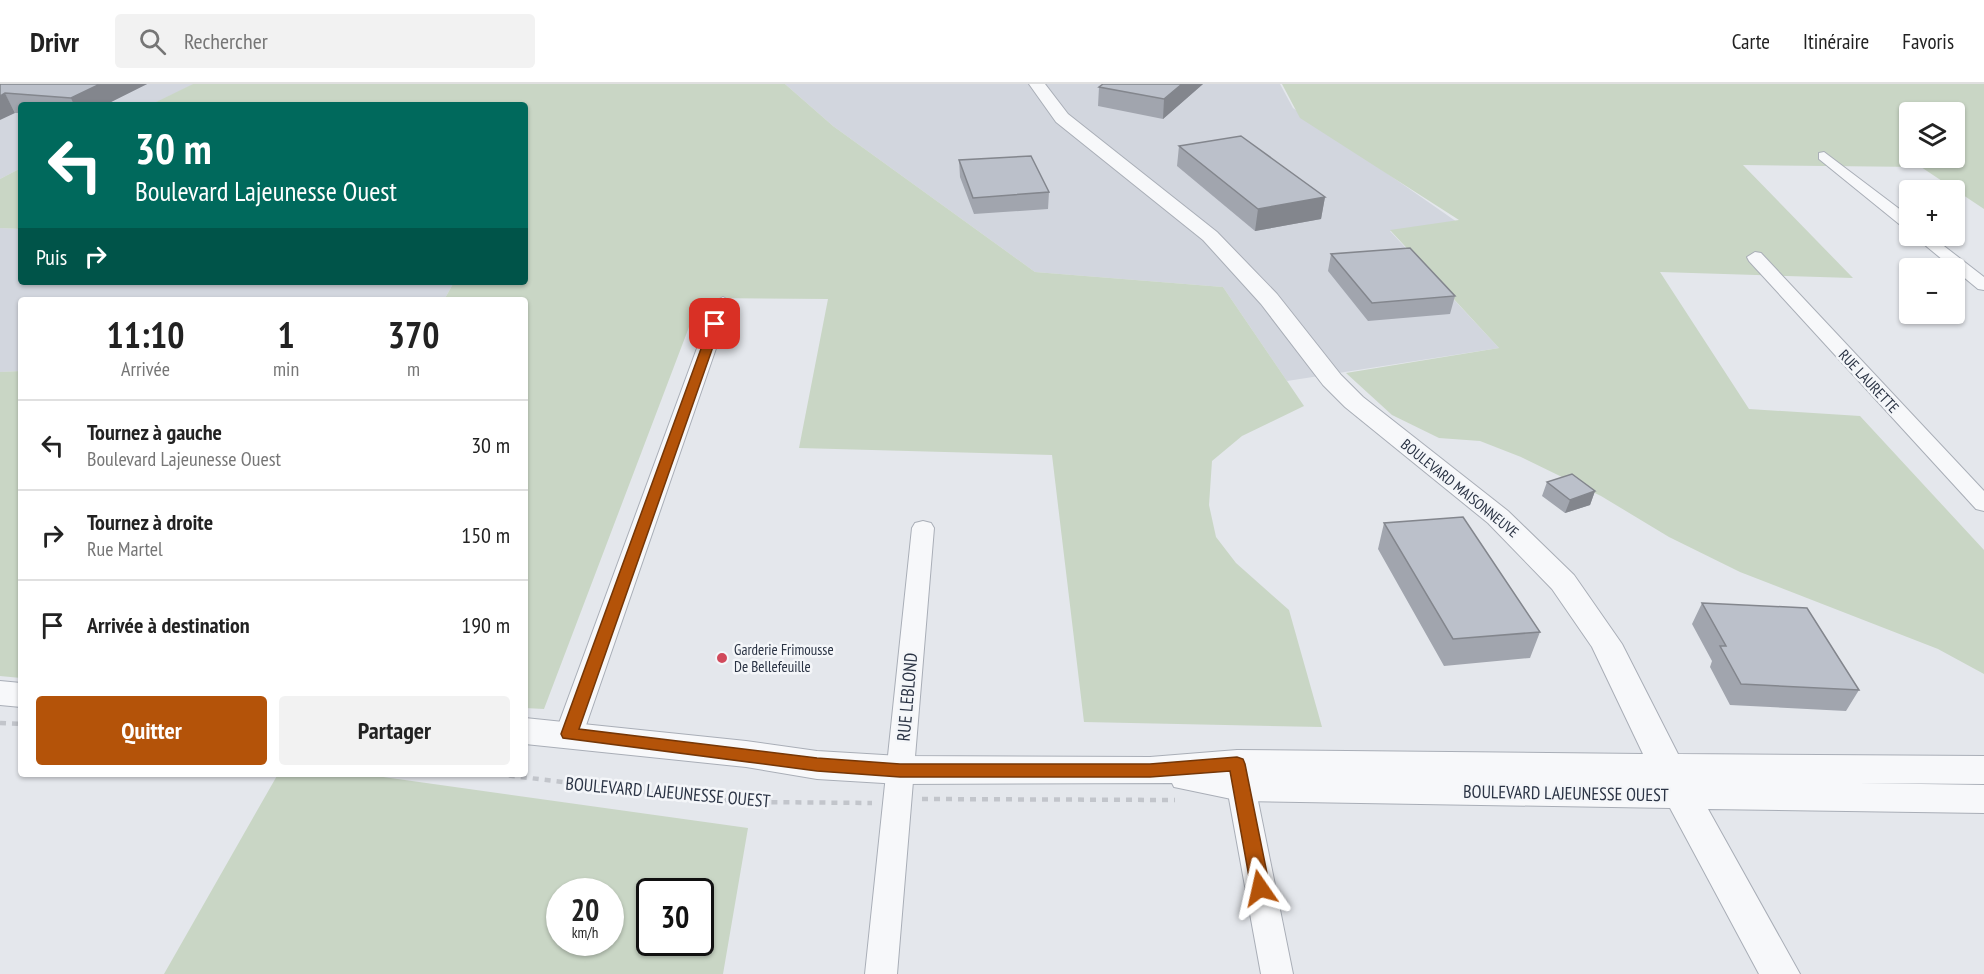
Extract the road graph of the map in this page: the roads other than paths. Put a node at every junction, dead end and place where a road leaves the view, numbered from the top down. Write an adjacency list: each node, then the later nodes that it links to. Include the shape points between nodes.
1 (1037, 84): 17 (street, BOULEVARD MAISONNEUVE, via 1062,118 1210,236 1269,299 1354,402 1498,517 1546,563 1598,631)
2 (1824, 156): 3 (street)
3 (1899, 216)
4 (1935, 246): 6 (street)
5 (1755, 258): 8 (street, RUE LAURETTE)
6 (1984, 285)
7 (723, 302): 13 (street)
8 (1984, 504)
9 (923, 528): 14 (street, RUE LEBLOND)
10 (0, 693): 11 (street)
11 (18, 694)
12 (528, 730): 13 (street, BOULEVARD LAJEUNESSE OUEST)
13 (569, 734): 14 (street, BOULEVARD LAJEUNESSE OUEST, via 817,765)
14 (900, 770): 16 (street, BOULEVARD LAJEUNESSE OUEST, via 1150,771); 19 (street, RUE LEBLOND)
15 (1984, 770): 17 (street, BOULEVARD LAJEUNESSE OUEST)
16 (1239, 776): 17 (street, BOULEVARD LAJEUNESSE OUEST); 20 (street)
17 (1675, 781): 18 (street, BOULEVARD LAJEUNESSE OUEST); 21 (street, BOULEVARD MAISONNEUVE)
18 (1984, 799)
19 (881, 974)
20 (1277, 974)
21 (1780, 974)

